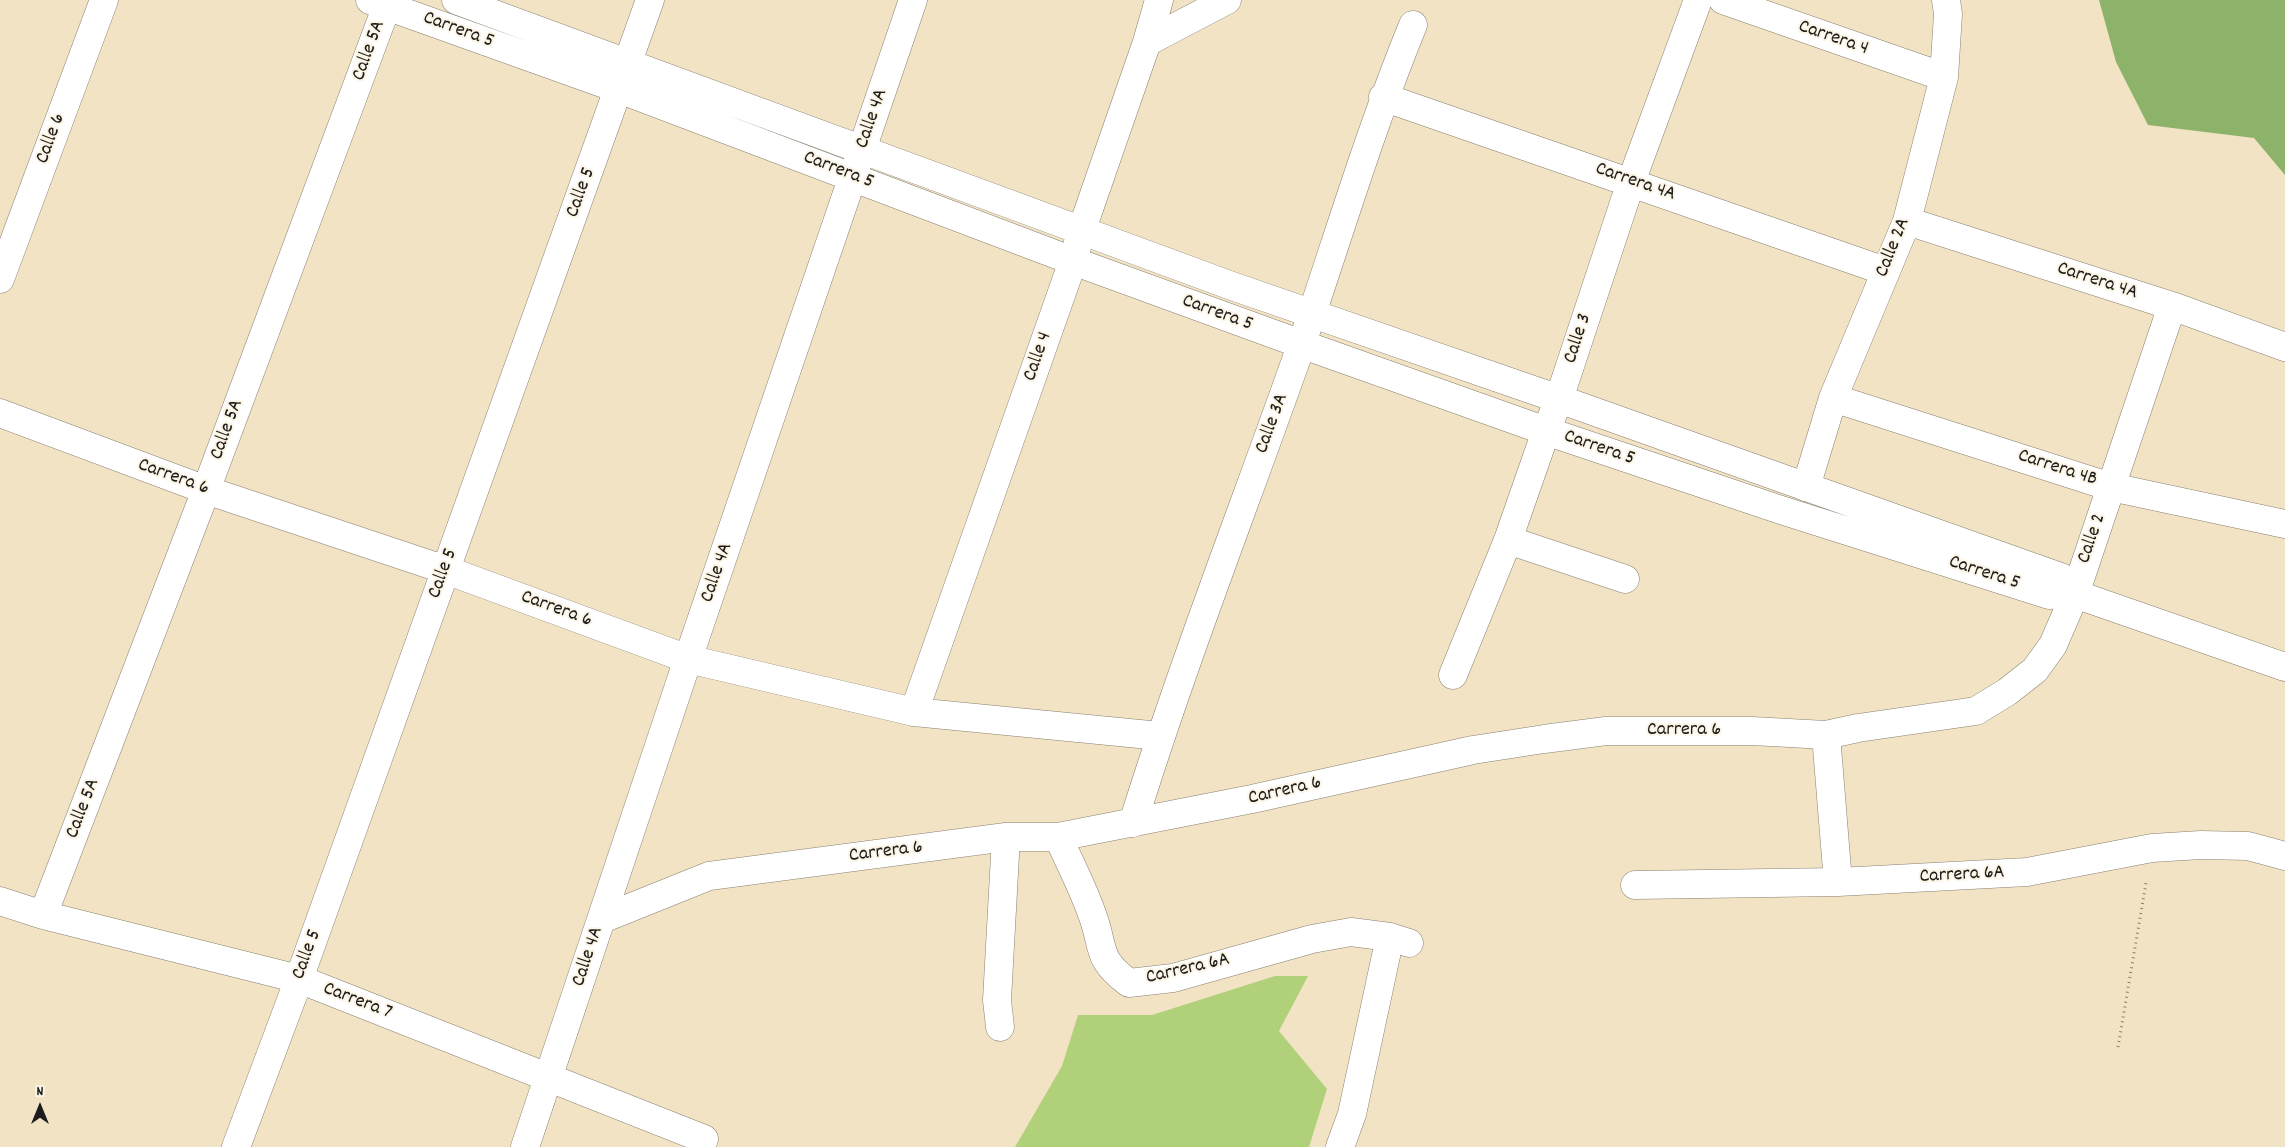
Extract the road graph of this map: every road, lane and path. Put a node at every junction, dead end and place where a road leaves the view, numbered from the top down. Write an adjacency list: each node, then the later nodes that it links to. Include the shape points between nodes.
1 (104, 0): 23 (street, Calle 6)
2 (456, 0): 13 (street, Carrera 5)
3 (650, 0): 13 (street, Calle 5)
4 (913, 0): 16 (street, Calle 4A)
5 (1159, 0): 12 (street, Calle 4)
6 (1227, 0): 12 (street)
7 (1698, 0): 18 (street, Calle 3)
8 (1723, 0): 14 (street, Carrera 4)
9 (1946, 0): 14 (street, Calle 2A)
10 (382, 2): 13 (street, Carrera 5); 34 (street, Calle 5A)
11 (1413, 25): 15 (street, Calle 3A)
12 (1147, 42): 20 (street, Calle 4)
13 (624, 76): 16 (street, Carrera 5); 17 (street, Carrera 5); 37 (street, Calle 5)
14 (1944, 77): 19 (street, Calle 2A)
15 (1383, 97): 18 (street, Carrera 4A); 25 (street, Calle 3A)
16 (862, 151): 17 (street, Calle 4A); 20 (street, Carrera 5)
17 (854, 177): 21 (street, Carrera 5); 40 (street, Calle 4A)
18 (1631, 182): 22 (street, Carrera 4A); 29 (street, Calle 3)
19 (1907, 221): 22 (street, Calle 2A); 24 (street, Carrera 4A)
20 (1080, 232): 21 (street, Calle 4); 25 (street, Carrera 5)
21 (1073, 261): 26 (street, Carrera 5); 44 (street, Calle 4)
22 (1885, 271): 28 (street, Calle 2A)
23 (0, 279)
24 (2172, 306): 27 (street, Carrera 4A); 33 (street, Calle 2)
25 (1311, 315): 26 (street, Calle 3A); 29 (street, Carrera 5)
26 (1301, 344): 31 (street, Carrera 5); 46 (street, Calle 3A)
27 (2285, 347)
28 (1833, 398): 32 (street, Calle 2A); 33 (street, Carrera 4B)
29 (1559, 399): 31 (street, Calle 3); 32 (street, Carrera 5)
30 (0, 413): 34 (street, Carrera 6)
31 (1546, 431): 36 (street, Calle 3); 39 (street, Carrera 5, via 2049,595)
32 (1806, 487): 39 (street, Carrera 5, via 2063,578)
33 (2111, 487): 35 (street, Carrera 4B); 39 (street, Calle 2)
34 (206, 490): 37 (street, Carrera 6); 55 (street, Calle 5A)
35 (2285, 524)
36 (1508, 540): 38 (street); 42 (street, Calle 3)
37 (446, 570): 40 (street, Carrera 6); 57 (street, Calle 5)
38 (1625, 579)
39 (2074, 594): 41 (street, Carrera 5); 43 (street, Calle 2, via 2053,645 2035,670)
40 (688, 659): 44 (street, Carrera 6); 56 (street, Calle 4A)
41 (2285, 667)
42 (1453, 675)
43 (1976, 711): 45 (street, Carrera 6)
44 (914, 712): 46 (street, Carrera 6)
45 (1826, 735): 47 (street, Carrera 6, via 1752,731 1625,731 1544,739 1464,752); 52 (street)
46 (1160, 736): 47 (street, Calle 3A)
47 (1133, 823): 49 (street, Carrera 6)
48 (1006, 837): 49 (street, Carrera 6); 56 (street, Carrera 6, via 709,876); 58 (street, via 997,1000)
49 (1058, 837): 64 (street, Carrera 6A, via 1093,916 1100,949 1112,971 1129,983 1173,978 1312,939 1351,932 1399,940)
50 (2152, 848): 51 (street, Carrera 6A, via 2248,846); 52 (street, Carrera 6A, via 2028,872); 59 (path)
51 (2285, 856)
52 (1838, 882): 53 (street, Carrera 6A)
53 (1635, 885)
54 (0, 901): 55 (street, Carrera 7)
55 (43, 916): 57 (street, Carrera 7)
56 (602, 919): 60 (street, Calle 4A)
57 (299, 979): 60 (street, Carrera 7); 62 (street, Calle 5)
58 (1000, 1027)
59 (2118, 1047)
60 (549, 1077): 61 (street, Carrera 7); 63 (street, Calle 4A)
61 (702, 1143)
62 (236, 1147)
63 (525, 1147)
64 (1340, 1147)

